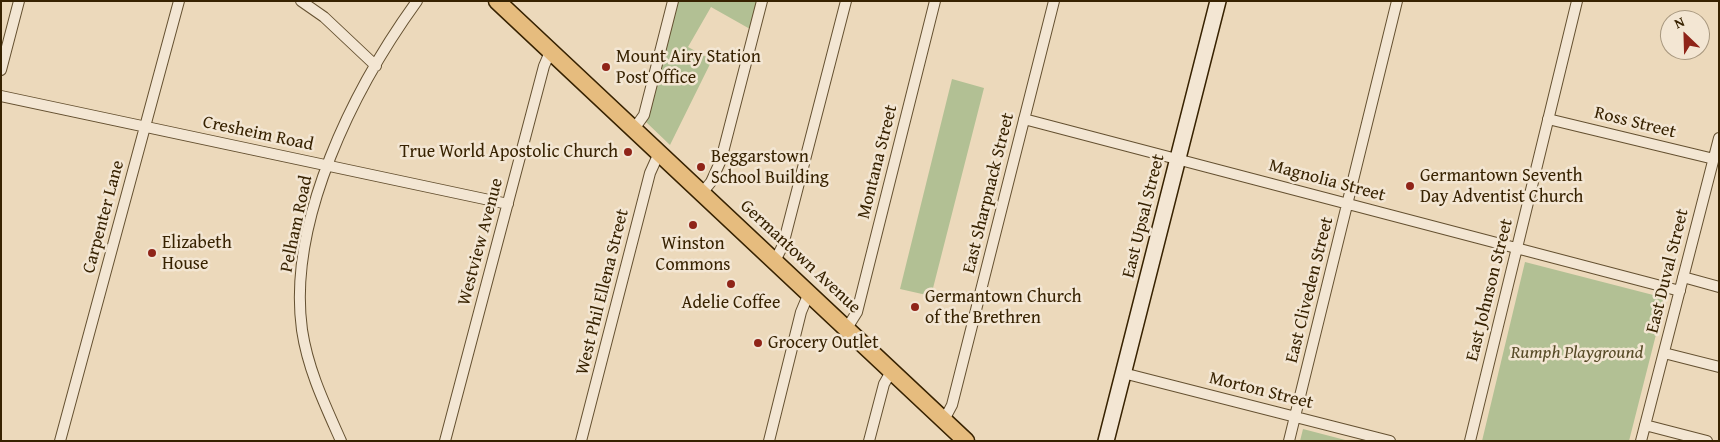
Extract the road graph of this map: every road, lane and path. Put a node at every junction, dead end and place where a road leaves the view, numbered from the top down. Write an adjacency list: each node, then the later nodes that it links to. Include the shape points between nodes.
1 (19, 1): 16 (street)
2 (179, 1): 20 (street, Carpenter Lane)
3 (301, 1): 15 (street, via 324,17)
4 (417, 1): 15 (street, Pelham Road)
5 (497, 1): 14 (main road, Germantown Avenue)
6 (673, 1): 21 (street, via 644,115)
7 (762, 1): 28 (street, via 721,160)
8 (846, 1): 32 (street, via 783,245)
9 (936, 1): 37 (street, Montana Street, via 857,312)
10 (1054, 1): 18 (street, East Sharpnack Street)
11 (1218, 1): 24 (street, East Upsal Street)
12 (1397, 1): 29 (street, East Cliveden Street)
13 (1577, 1): 19 (street, East Johnson Street)
14 (550, 52): 21 (main road, Germantown Avenue); 30 (street, Westview Avenue)
15 (376, 66): 26 (street, Pelham Road)
16 (1, 70)
17 (1, 96): 20 (street, Cresheim Road)
18 (1024, 119): 24 (street, Magnolia Street); 43 (street, East Sharpnack Street, via 952,405)
19 (1548, 119): 25 (street, Ross Street); 31 (street, East Johnson Street)
20 (145, 126): 26 (street, Cresheim Road); 46 (street, Carpenter Lane)
21 (634, 130): 23 (main road, Germantown Avenue)
22 (1719, 138): 25 (street, East Duval Street)
23 (659, 153): 28 (main road, Germantown Avenue); 49 (street, West Phil Ellena Street, via 650,173)
24 (1178, 159): 29 (street, Magnolia Street); 41 (street, East Upsal Street)
25 (1714, 159): 27 (street, East Duval Street)
26 (326, 166): 30 (street, Cresheim Road); 47 (street, Pelham Road, via 303,256 300,302 310,363)
27 (1714, 178): 33 (street, East Duval Street)
28 (702, 193): 32 (main road, Germantown Avenue)
29 (1348, 203): 31 (street, Magnolia Street); 42 (street, East Cliveden Street)
30 (508, 204): 48 (street, Westview Avenue)
31 (1517, 247): 35 (street, Magnolia Street); 55 (street, East Johnson Street)
32 (775, 261): 36 (main road, Germantown Avenue)
33 (1683, 278): 34 (street); 35 (street, East Duval Street)
34 (1719, 286)
35 (1680, 291): 38 (street, East Duval Street)
36 (809, 293): 37 (main road, Germantown Avenue); 50 (street, via 801,312)
37 (847, 328): 40 (main road, Germantown Avenue)
38 (1664, 353): 39 (street); 44 (street, East Duval Street)
39 (1719, 367)
40 (892, 370): 43 (main road, Germantown Avenue); 51 (street, via 884,384)
41 (1124, 374): 42 (street, Morton Street); 52 (street, East Upsal Street)
42 (1295, 417): 53 (street, East Cliveden Street); 54 (street, Morton Street)
43 (944, 420): 45 (main road, Germantown Avenue)
44 (1645, 425): 56 (street, East Duval Street); 57 (street)
45 (964, 440)
46 (60, 441)
47 (341, 441)
48 (445, 441)
49 (581, 441)
50 (769, 441)
51 (869, 441)
52 (1106, 441)
53 (1289, 441)
54 (1390, 441)
55 (1470, 441)
56 (1641, 441)
57 (1707, 441)

